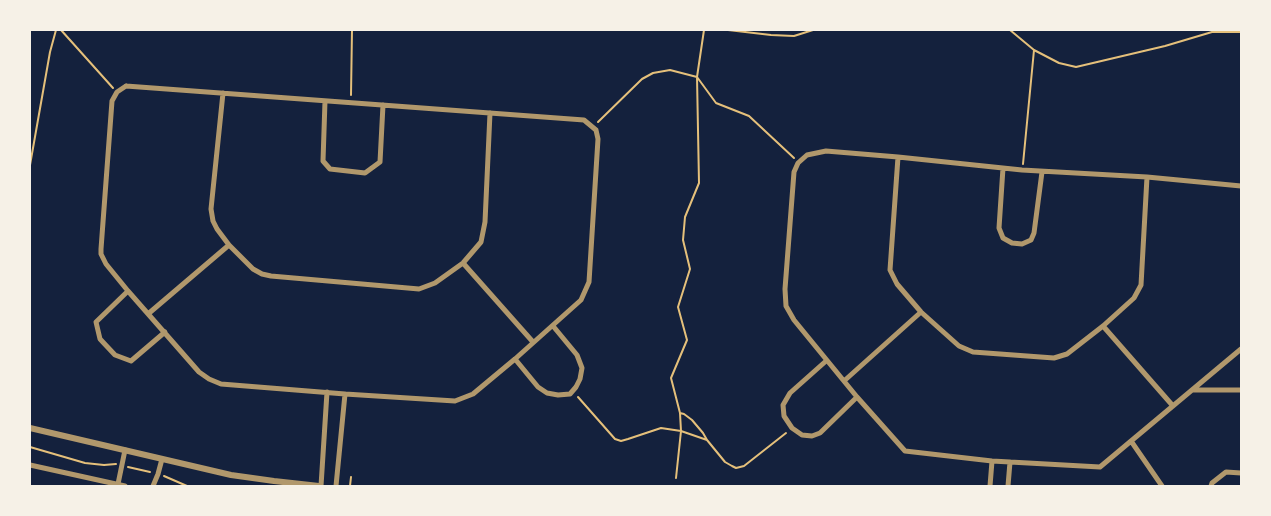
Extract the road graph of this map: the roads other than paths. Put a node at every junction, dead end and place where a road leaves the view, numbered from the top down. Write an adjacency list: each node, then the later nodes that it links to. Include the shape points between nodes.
1 (222, 94): 2 (street); 10 (street, via 211,209 212,221); 12 (street, via 126,86 112,101 101,254)
2 (325, 101): 3 (street); 3 (street, via 323,161 330,169 365,173 380,162)
3 (382, 105): 4 (street)
4 (490, 114): 11 (street, via 482,242); 15 (street, via 584,120 596,130 589,282 580,300)
5 (898, 156): 6 (street); 13 (street, via 890,270 897,284); 21 (street, via 826,151 807,155 794,172 786,306)
6 (1003, 168): 7 (street); 7 (street, via 999,228 1003,238 1012,243 1022,244 1031,240 1034,233)
7 (1042, 172): 8 (street)
8 (1147, 177): 9 (street); 16 (street, via 1141,285 1134,298)
9 (1241, 186)
10 (229, 245): 11 (street, via 262,274 419,289 435,283); 14 (street)
11 (463, 263): 18 (street)
12 (128, 291): 14 (street); 17 (street, via 96,322 100,339 115,355 131,361)
13 (921, 312): 16 (street, via 958,346 973,352 1054,358 1067,354); 22 (street)
14 (148, 314): 17 (street)
15 (553, 326): 18 (street); 20 (street, via 577,355 582,368 580,379 570,394 548,393 538,387)
16 (1103, 326): 28 (street)
17 (165, 332): 25 (street, via 199,372 215,382)
18 (533, 342): 20 (street)
19 (1241, 349): 23 (street)
20 (515, 359): 26 (street, via 473,394 455,400)
21 (826, 361): 22 (street); 27 (street, via 790,393 784,406 784,416 792,428 802,436 820,433)
22 (844, 381): 27 (street)
23 (1192, 390): 24 (street); 28 (street)
24 (1241, 390)
25 (327, 392): 26 (street); 40 (street)
26 (346, 394): 41 (street)
27 (857, 397): 33 (street, via 906,451)
28 (1173, 406): 30 (street)
29 (30, 428): 31 (street)
30 (1131, 441): 34 (street, via 1100,467); 44 (street)
31 (125, 450): 32 (street); 37 (street)
32 (162, 459): 39 (street); 40 (street, via 252,478)
33 (992, 461): 34 (street); 42 (street)
34 (1010, 462): 43 (street)
35 (30, 465): 37 (street)
36 (1241, 473): 45 (street, via 1226,472)
37 (118, 484): 38 (street)
38 (124, 486)
39 (153, 486)
40 (320, 486)
41 (336, 486)
42 (990, 486)
43 (1008, 486)
44 (1162, 486)
45 (1211, 486)

